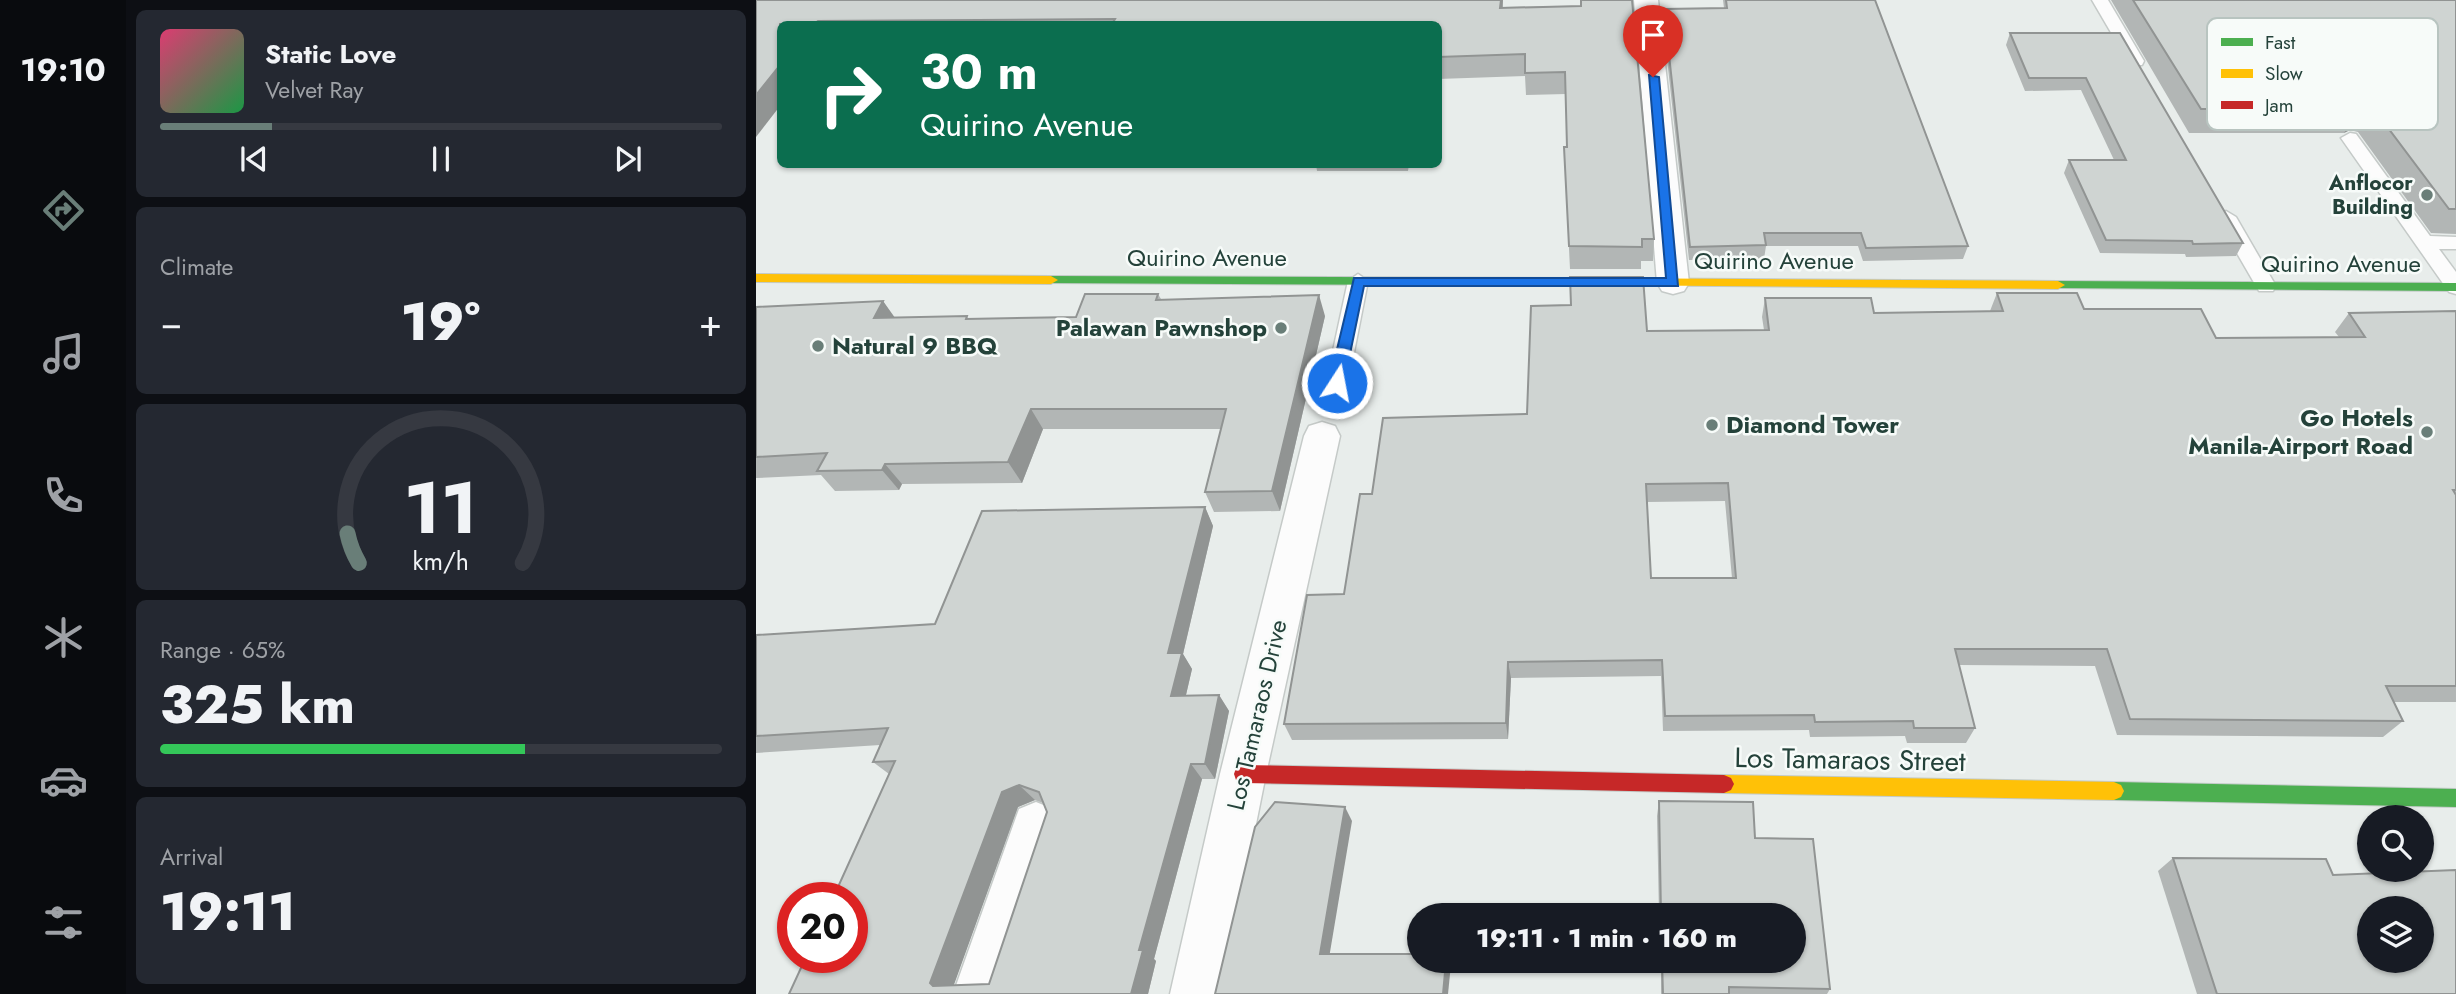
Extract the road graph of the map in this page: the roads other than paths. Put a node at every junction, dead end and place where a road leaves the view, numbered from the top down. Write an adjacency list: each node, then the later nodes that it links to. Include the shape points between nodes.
1 (1646, 0): 10 (street)
2 (2101, 0): 3 (lane)
3 (2142, 72)
4 (2350, 138): 6 (lane)
5 (2218, 203): 11 (lane)
6 (2424, 243): 7 (lane); 12 (lane)
7 (2456, 243)
8 (758, 281): 9 (main road, Quirino Avenue)
9 (1358, 282): 10 (main road, Quirino Avenue); 13 (lane)
10 (1673, 283): 11 (main road, Quirino Avenue)
11 (2266, 286): 12 (main road, Quirino Avenue)
12 (2456, 287)
13 (1337, 383)
14 (1322, 436): 15 (street, Los Tamaraos Drive)
15 (1243, 774): 16 (main road, Los Tamaraos Street); 19 (street, Los Tamaraos Drive)
16 (2456, 798)
17 (1036, 825): 18 (street)
18 (979, 994)
19 (1196, 994)

